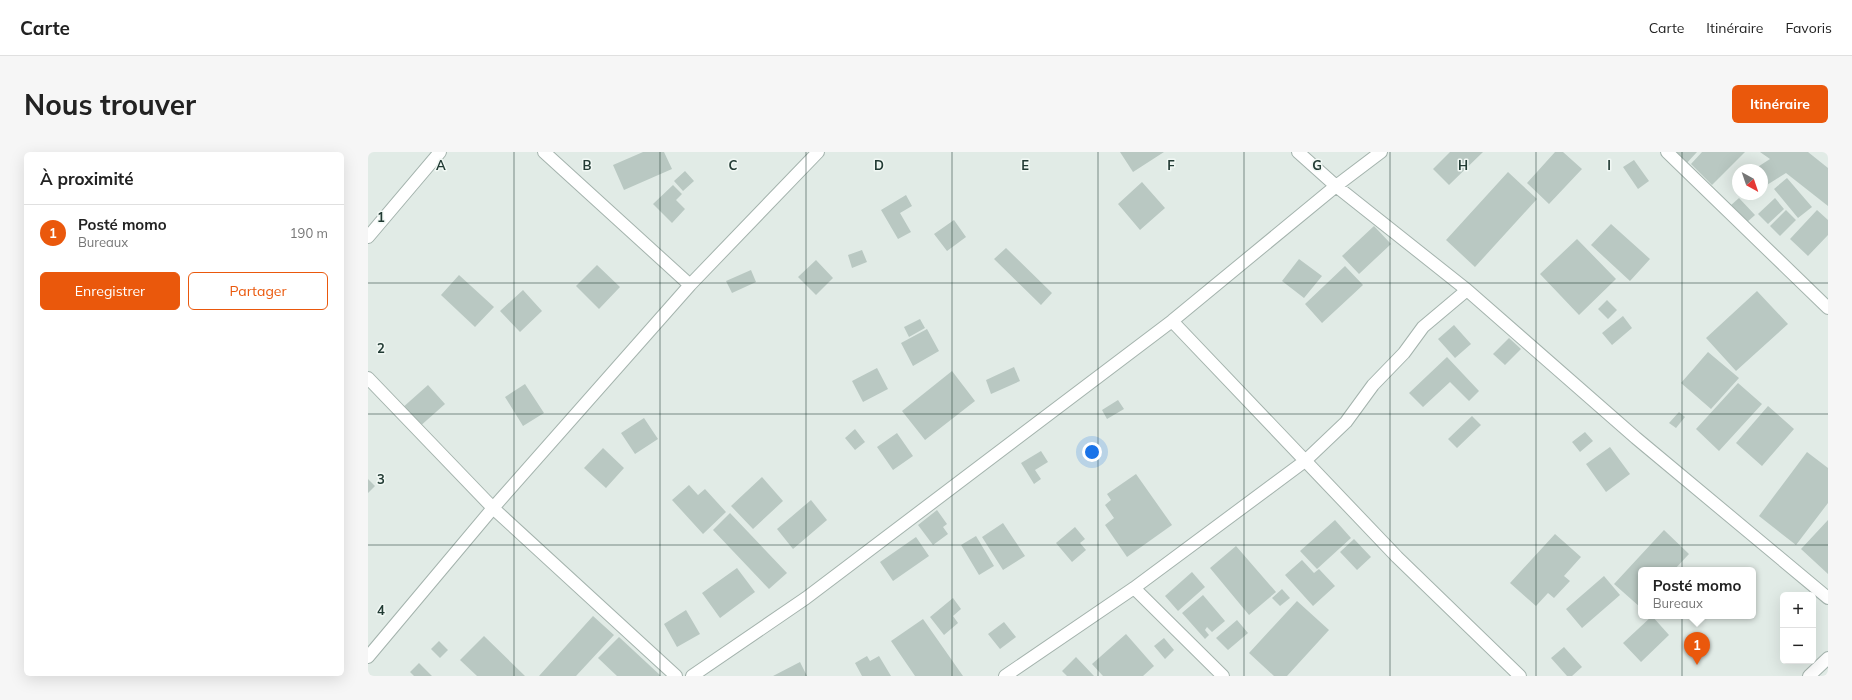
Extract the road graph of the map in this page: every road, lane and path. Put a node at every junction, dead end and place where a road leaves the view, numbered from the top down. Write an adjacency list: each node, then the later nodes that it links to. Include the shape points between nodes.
1 (440, 152): 8 (street)
2 (544, 152): 9 (street)
3 (818, 152): 9 (street)
4 (1298, 152): 7 (street)
5 (1381, 152): 7 (street)
6 (1668, 152): 11 (street)
7 (1336, 186): 10 (street); 12 (street)
8 (368, 237)
9 (690, 285): 15 (street)
10 (1467, 290): 14 (street, via 1423,327 1404,353 1373,385 1346,422); 17 (street, via 1636,438)
11 (1828, 308)
12 (1172, 321): 14 (street); 21 (street, via 806,598)
13 (368, 378): 15 (street)
14 (1305, 461): 16 (street); 24 (street, via 1397,557)
15 (493, 508): 18 (street); 20 (street)
16 (1134, 588): 22 (street); 23 (street)
17 (1828, 598)
18 (368, 657)
19 (1828, 658): 25 (street)
20 (676, 676)
21 (692, 676)
22 (1005, 676)
23 (1223, 676)
24 (1520, 676)
25 (1809, 676)

